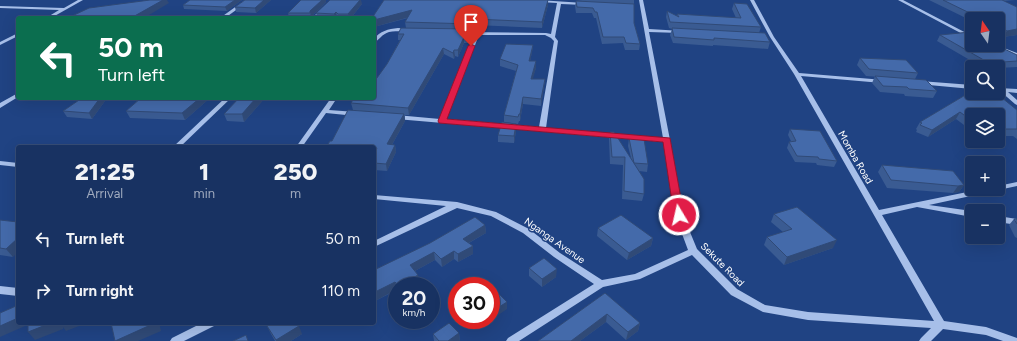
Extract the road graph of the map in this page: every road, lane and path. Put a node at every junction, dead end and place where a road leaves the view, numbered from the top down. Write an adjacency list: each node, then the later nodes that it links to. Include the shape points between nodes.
1 (81, 0): 11 (street)
2 (248, 0): 13 (street)
3 (333, 0): 14 (street)
4 (752, 0): 24 (street, Momba Road)
5 (900, 0): 20 (street)
6 (538, 1): 7 (street)
7 (559, 2): 8 (street); 22 (street)
8 (589, 4)
9 (639, 4): 15 (street, Sekute Road)
10 (0, 7): 11 (street)
11 (65, 9): 12 (street)
12 (52, 16)
13 (225, 16)
14 (316, 16)
15 (647, 30): 18 (street); 48 (street, Sekute Road)
16 (413, 31): 25 (street, via 387,30 380,33)
17 (453, 32): 19 (street)
18 (686, 32)
19 (477, 34): 22 (street, via 546,34); 46 (street)
20 (965, 34)
21 (16, 35): 26 (street)
22 (553, 37): 47 (street, via 556,41)
23 (764, 37): 24 (street)
24 (772, 37): 31 (street, Momba Road)
25 (376, 39)
26 (0, 44)
27 (1005, 50): 28 (street)
28 (1010, 52): 29 (street); 30 (street)
29 (1017, 52)
30 (1017, 55)
31 (797, 74): 32 (street); 59 (street, Momba Road)
32 (892, 81)
33 (916, 83): 34 (street)
34 (965, 86)
35 (1005, 90): 36 (street)
36 (1017, 91)
37 (1005, 93): 41 (street)
38 (16, 96): 42 (street)
39 (226, 100): 49 (street)
40 (333, 100): 43 (street)
41 (1017, 103)
42 (0, 106)
43 (325, 111): 44 (street); 50 (street)
44 (363, 114)
45 (386, 116): 46 (street)
46 (442, 121): 47 (street)
47 (542, 130): 48 (street)
48 (667, 140): 64 (street, Sekute Road, via 679,215)
49 (178, 145)
50 (300, 145)
51 (0, 163): 52 (street)
52 (16, 165)
53 (1017, 184): 54 (street)
54 (1005, 187)
55 (965, 195): 58 (street)
56 (376, 197): 57 (street, Nganga Avenue)
57 (457, 205): 63 (street); 65 (street, Nganga Avenue, via 493,214 526,231)
58 (916, 205): 59 (street); 60 (street)
59 (877, 213): 69 (street, Momba Road)
60 (965, 213)
61 (1005, 220): 62 (street)
62 (1017, 222)
63 (376, 243)
64 (694, 251): 65 (street, via 637,277); 69 (street, Sekute Road, via 734,292 763,308 808,316)
65 (601, 284): 71 (street)
66 (0, 290): 67 (street)
67 (16, 292)
68 (207, 325): 70 (street)
69 (941, 325): 72 (street); 73 (street, Sekute Road, via 986,331)
70 (175, 341)
71 (511, 341)
72 (924, 341)
73 (1015, 341)

